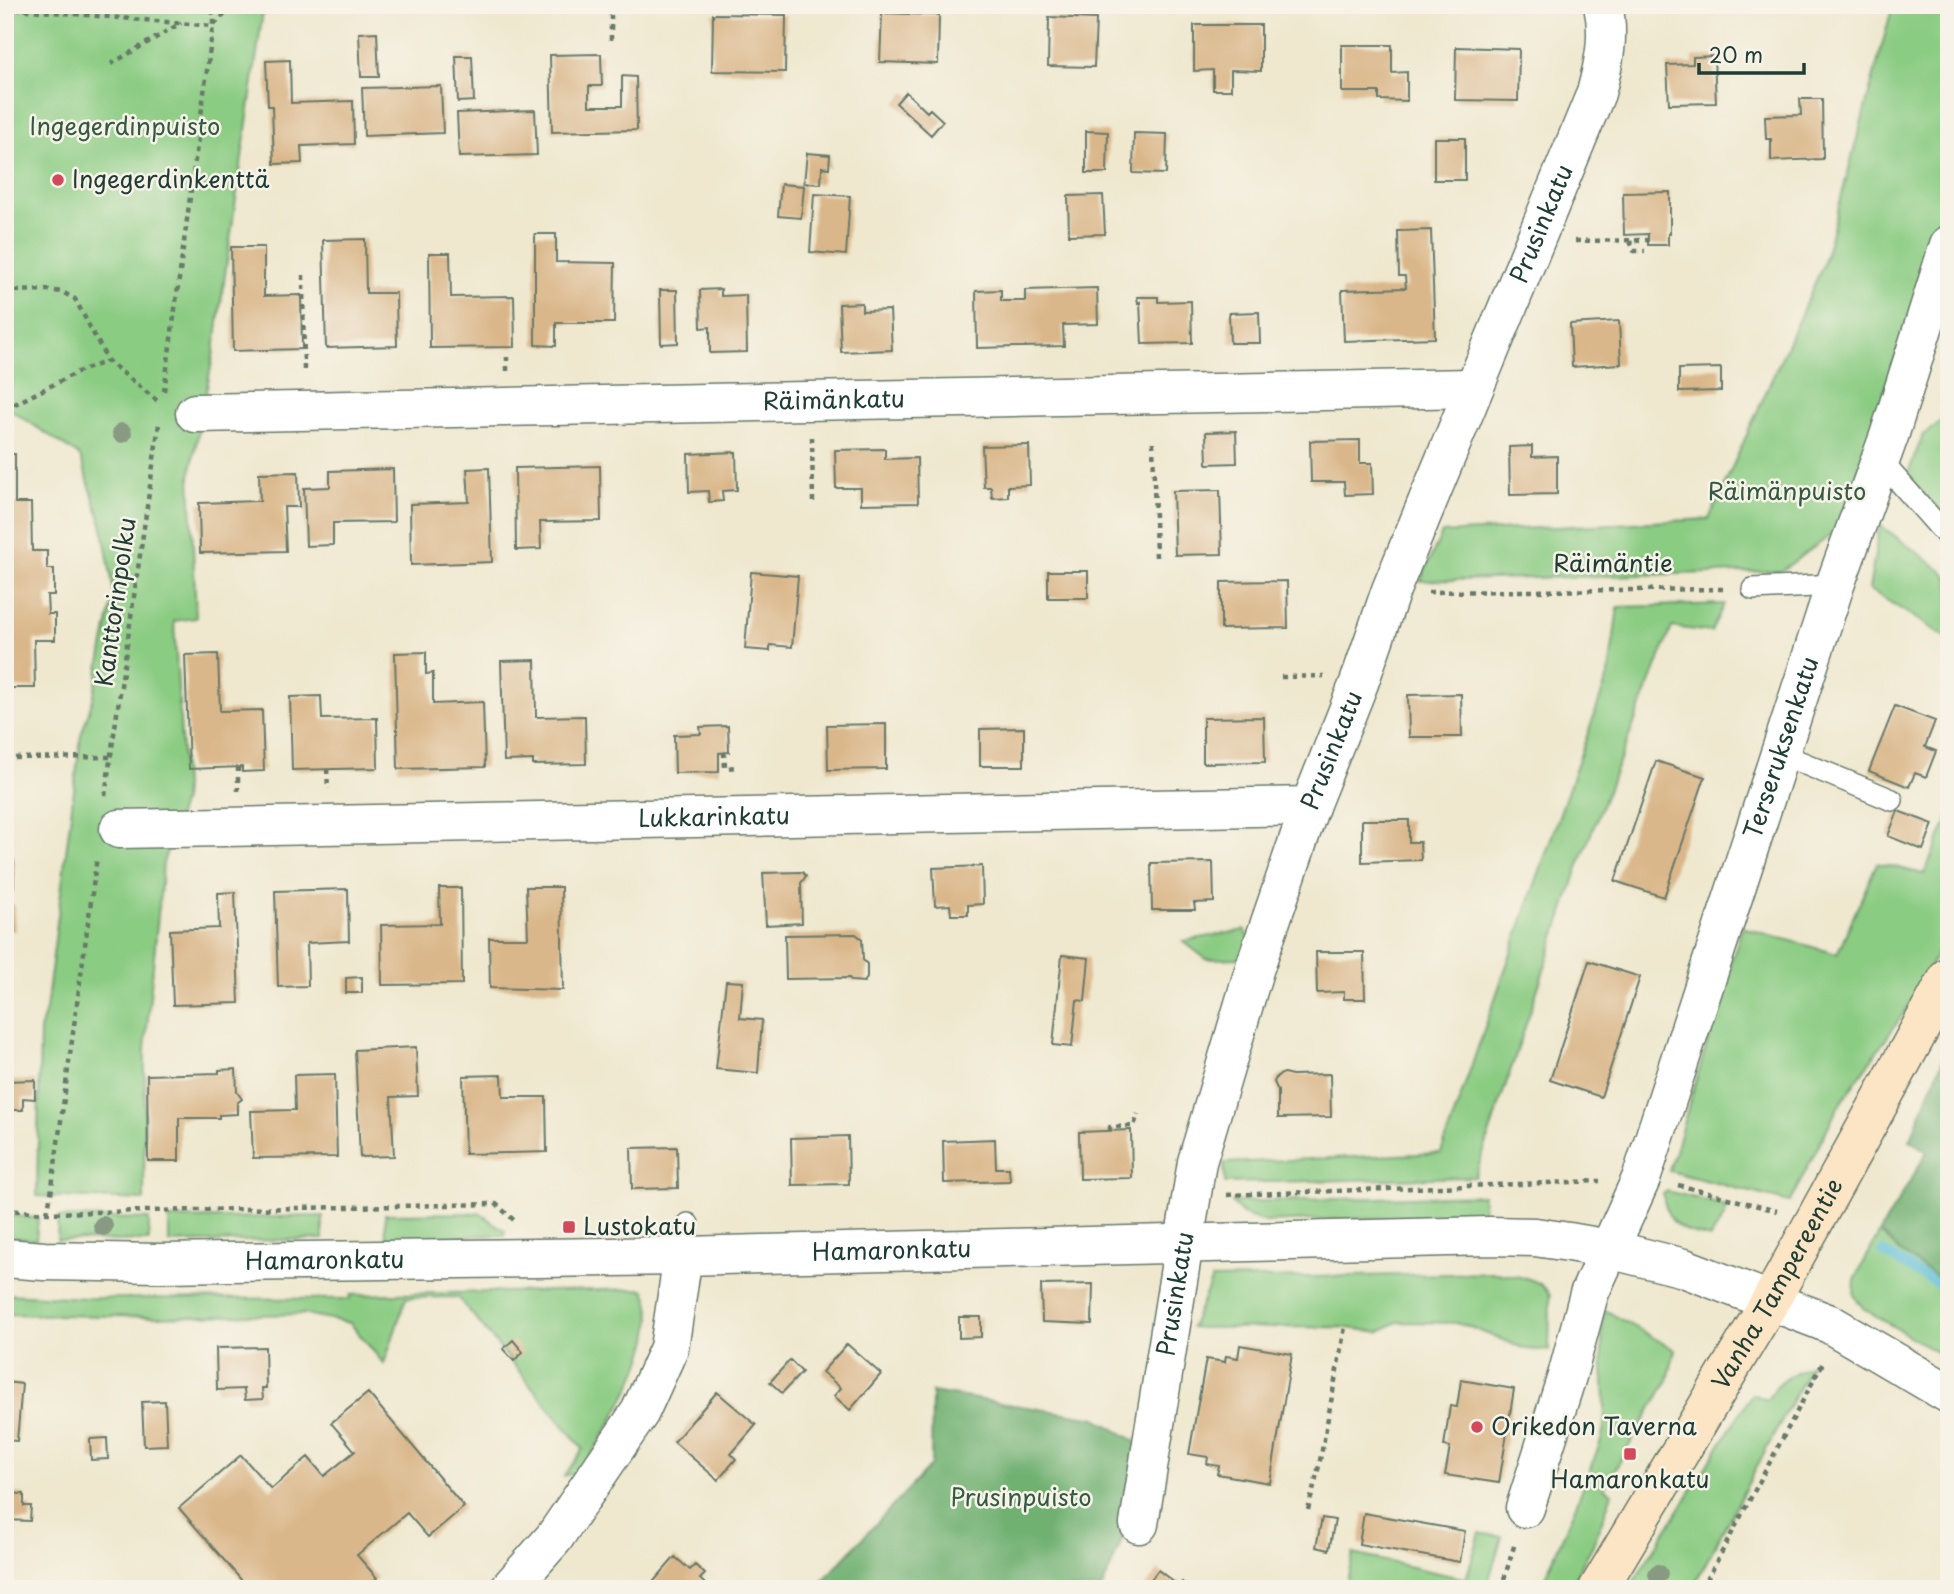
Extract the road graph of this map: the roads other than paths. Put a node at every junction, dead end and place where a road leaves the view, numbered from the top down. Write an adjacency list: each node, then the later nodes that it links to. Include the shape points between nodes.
1 (1603, 5): 3 (street, Prusinkatu, via 1607,36 1596,93)
2 (1949, 245): 5 (street, Terseruksenkatu)
3 (1473, 388): 4 (street, Räimänkatu); 11 (street, Prusinkatu)
4 (172, 412)
5 (1880, 460): 6 (lane); 7 (street, Terseruksenkatu)
6 (1949, 538)
7 (1835, 585): 8 (lane); 9 (street, Terseruksenkatu)
8 (1753, 589)
9 (1781, 754): 10 (lane); 16 (street, Terseruksenkatu, via 1641,1179)
10 (1892, 800)
11 (1310, 806): 12 (street, Lukkarinkatu); 15 (street, Prusinkatu, via 1243,1007 1198,1162)
12 (107, 830)
13 (1949, 976): 18 (main road, Vanha Tampereentie)
14 (685, 1240): 15 (street, Hamaronkatu, via 1100,1247); 17 (street, Hamaronkatu, via 160,1263); 22 (street, via 669,1348 640,1412 554,1538)
15 (1185, 1243): 16 (street, Hamaronkatu, via 1489,1236 1535,1237); 21 (street, Prusinkatu)
16 (1609, 1249): 18 (street, Hamaronkatu, via 1684,1268); 20 (street, via 1589,1294)
17 (5, 1258)
18 (1770, 1300): 19 (street, Hamaronkatu, via 1830,1324); 23 (main road, Vanha Tampereentie)
19 (1949, 1394)
20 (1525, 1508)
21 (1139, 1524)
22 (509, 1589)
23 (1598, 1589)

